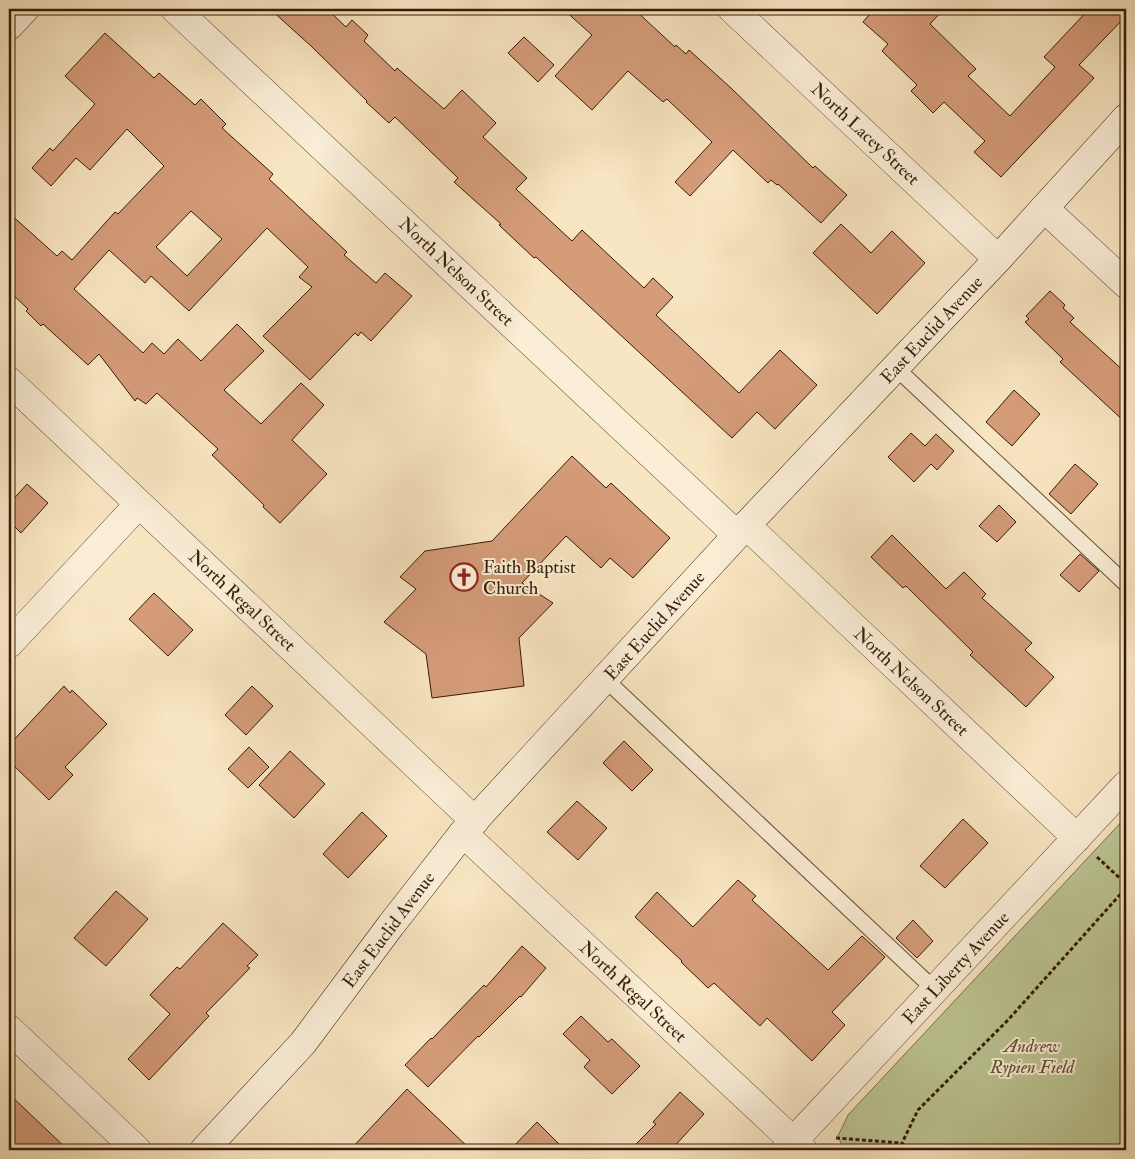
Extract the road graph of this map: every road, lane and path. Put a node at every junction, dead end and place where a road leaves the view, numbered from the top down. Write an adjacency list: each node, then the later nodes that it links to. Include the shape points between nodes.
1 (25, 9): 4 (street)
2 (176, 9): 12 (street, North Nelson Street)
3 (732, 9): 7 (street, North Lacey Street)
4 (9, 26)
5 (1126, 118): 6 (street, East Euclid Avenue)
6 (1044, 208): 7 (street, East Euclid Avenue); 8 (street)
7 (998, 259): 9 (street, East Euclid Avenue)
8 (1126, 284)
9 (896, 368): 12 (street, East Euclid Avenue); 13 (lane)
10 (9, 381): 11 (street, North Regal Street)
11 (139, 504): 14 (street); 17 (street, North Regal Street)
12 (741, 530): 15 (street, East Euclid Avenue); 18 (street, North Nelson Street)
13 (1126, 584)
14 (9, 644)
15 (606, 680): 17 (street, East Euclid Avenue); 21 (lane)
16 (1126, 785): 18 (street, East Liberty Avenue)
17 (469, 827): 25 (street, North Regal Street); 27 (street, East Euclid Avenue, via 303,1043)
18 (1077, 838): 19 (path); 21 (street, East Liberty Avenue)
19 (1126, 884)
20 (1126, 888): 24 (path, via 1008,1020 918,1110)
21 (935, 990): 25 (street, East Liberty Avenue)
22 (10, 1033): 26 (street)
23 (835, 1138): 24 (path)
24 (902, 1143): 28 (path)
25 (794, 1147)
26 (137, 1150)
27 (204, 1150)
28 (908, 1150)

